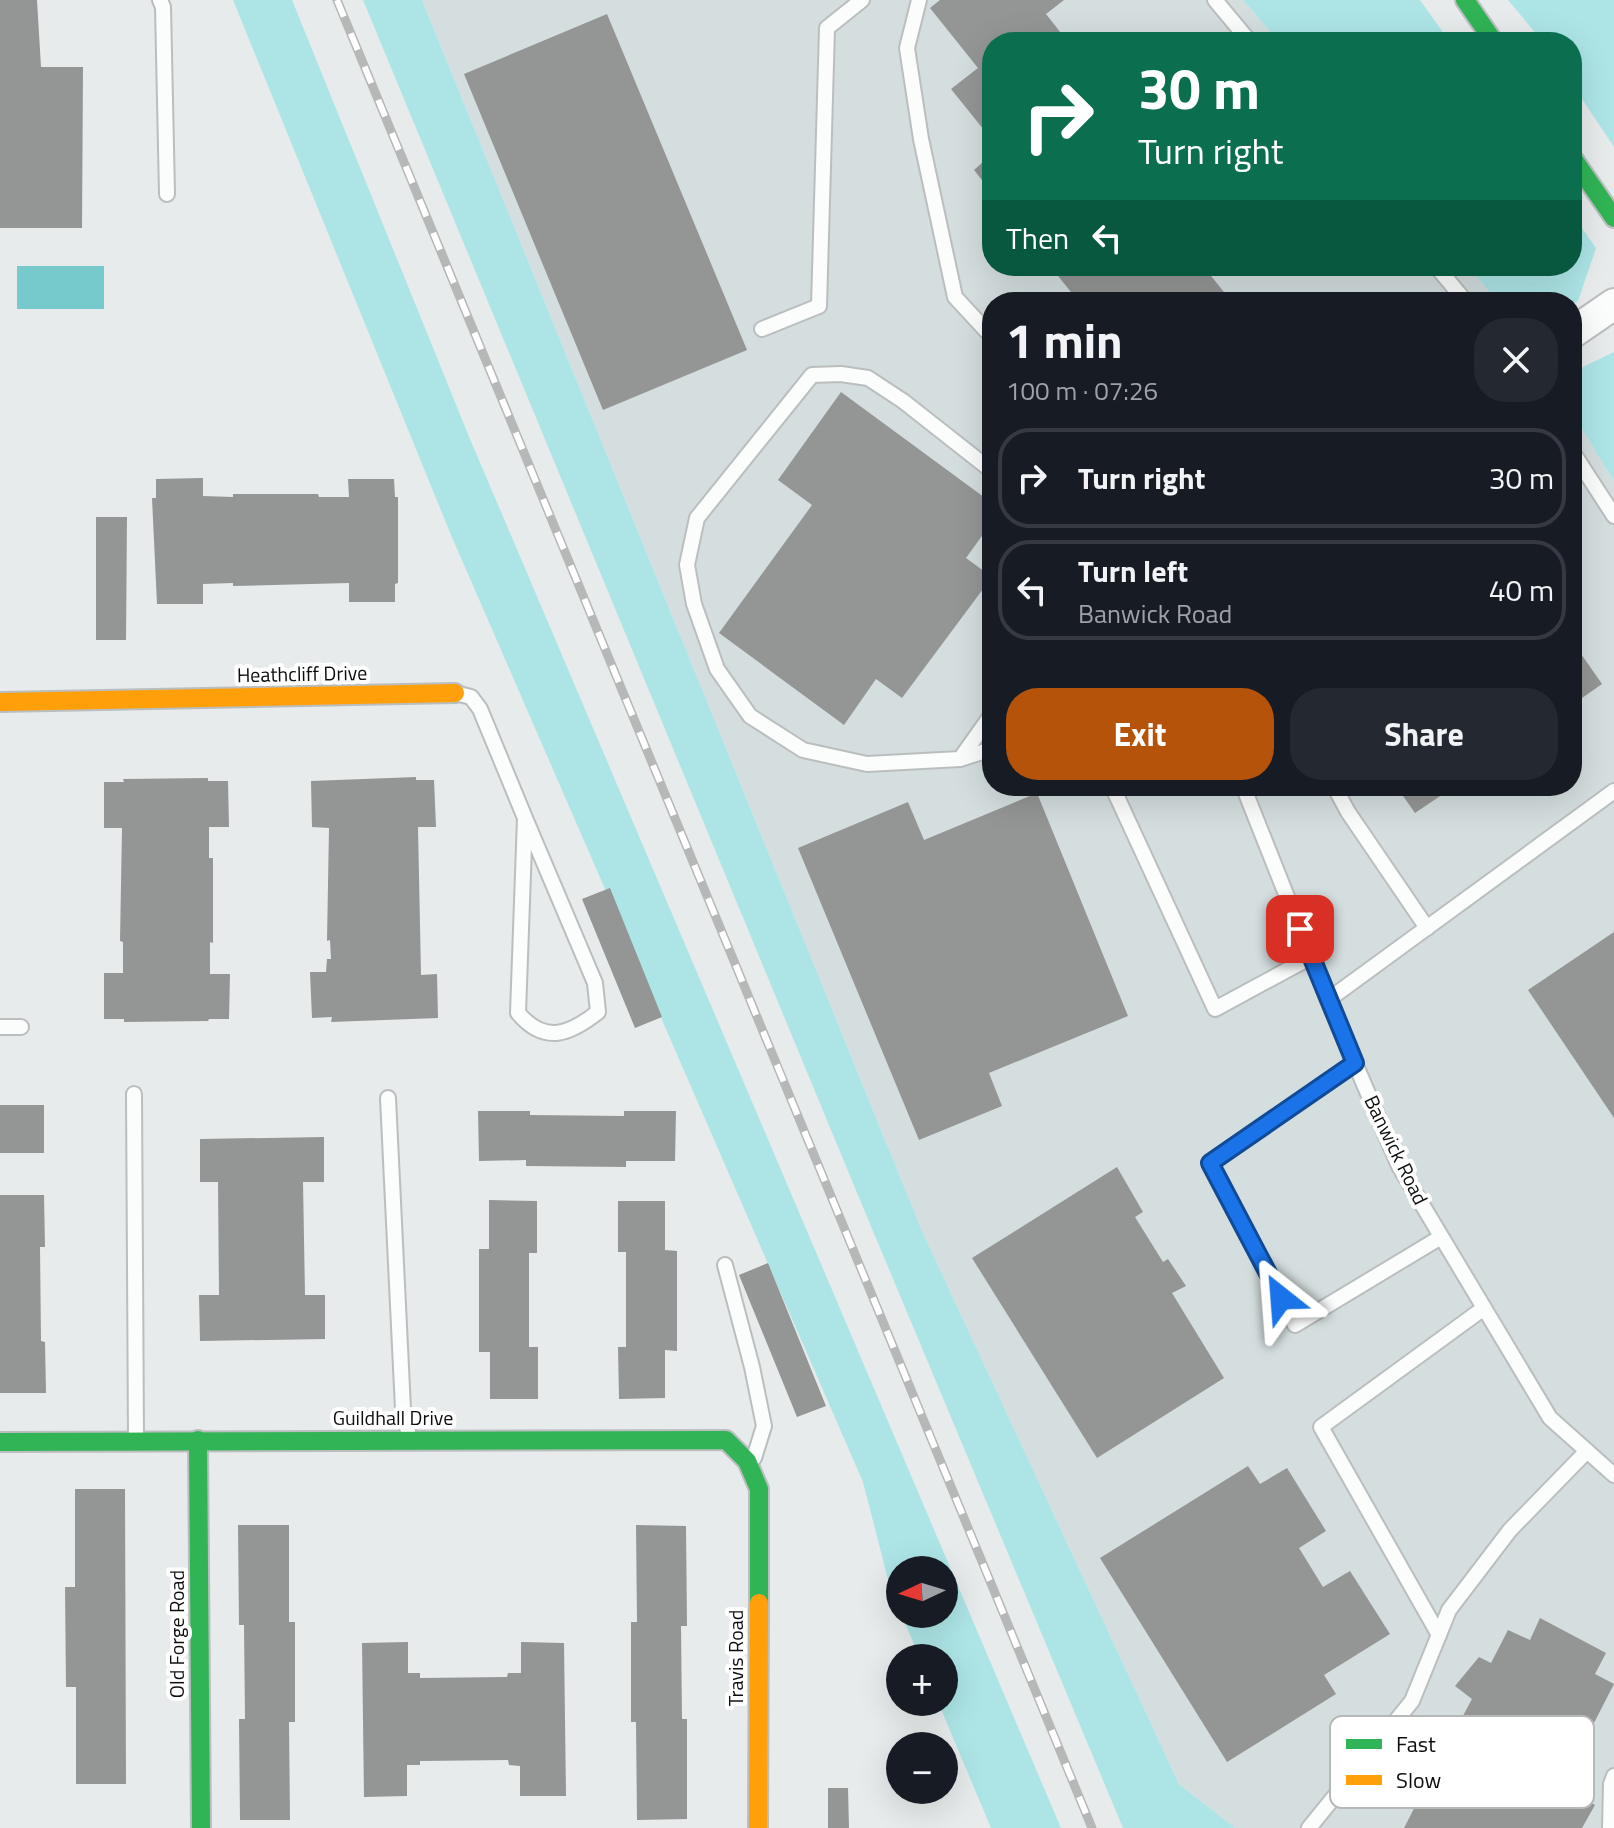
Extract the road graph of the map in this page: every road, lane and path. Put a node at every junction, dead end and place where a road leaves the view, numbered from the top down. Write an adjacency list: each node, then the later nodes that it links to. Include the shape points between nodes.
1 (160, 0): 9 (lane)
2 (862, 0): 16 (lane, via 827,28 819,306)
3 (919, 0): 14 (lane, via 907,48 921,139 955,297)
4 (1215, 0): 6 (lane)
5 (1465, 0): 7 (street)
6 (1242, 32)
7 (1487, 32)
8 (1582, 172): 10 (street)
9 (167, 194)
10 (1614, 218)
11 (1444, 276): 12 (lane)
12 (1458, 292)
13 (1614, 304): 15 (street)
14 (982, 326)
15 (1582, 326)
16 (762, 329)
17 (982, 463): 24 (lane, via 868,378 812,375 697,518 687,565 694,604 717,669 750,716 803,750 867,764)
18 (1582, 466): 19 (lane)
19 (1614, 516)
20 (455, 693): 21 (street, Heathcliff Drive); 29 (lane, Heathcliff Drive, via 471,697 480,709)
21 (0, 702)
22 (982, 728): 24 (lane)
23 (982, 752): 24 (lane)
24 (960, 759)
25 (1614, 791): 30 (lane)
26 (1117, 796): 31 (lane, via 1215,1009)
27 (1247, 796): 31 (lane, Banwick Road)
28 (1339, 796): 30 (lane)
29 (525, 818): 29 (lane, Heathcliff Drive, via 518,1013 528,1026 549,1033 575,1030 598,1012 595,983)
30 (1427, 928): 32 (lane)
31 (1311, 957): 32 (lane, Banwick Road)
32 (1328, 1000): 35 (lane, Banwick Road)
33 (0, 1027): 34 (lane)
34 (21, 1027)
35 (1355, 1063): 38 (lane, Banwick Road, via 1399,1166); 38 (lane, via 1210,1163 1295,1325)
36 (134, 1094): 42 (lane)
37 (388, 1098): 43 (lane, via 403,1409)
38 (1441, 1237): 40 (lane, Banwick Road)
39 (725, 1265): 46 (lane, via 764,1426)
40 (1484, 1308): 45 (lane, Banwick Road, via 1550,1418); 48 (lane, via 1321,1427)
41 (198, 1440): 42 (street, Guildhall Drive); 43 (street, Guildhall Drive); 52 (street, Old Forge Road)
42 (136, 1441): 44 (street, Guildhall Drive)
43 (410, 1441): 46 (street, Guildhall Drive, via 726,1440)
44 (0, 1442)
45 (1587, 1451): 47 (lane, Banwick Road); 48 (lane, via 1510,1530 1449,1610)
46 (752, 1466): 53 (street, Travis Road, via 759,1489)
47 (1614, 1475)
48 (1439, 1635): 49 (lane, via 1412,1701)
49 (1400, 1716)
50 (1614, 1776): 55 (lane)
51 (1330, 1802): 54 (lane)
52 (201, 1828)
53 (758, 1828)
54 (1309, 1828)
55 (1610, 1828)

